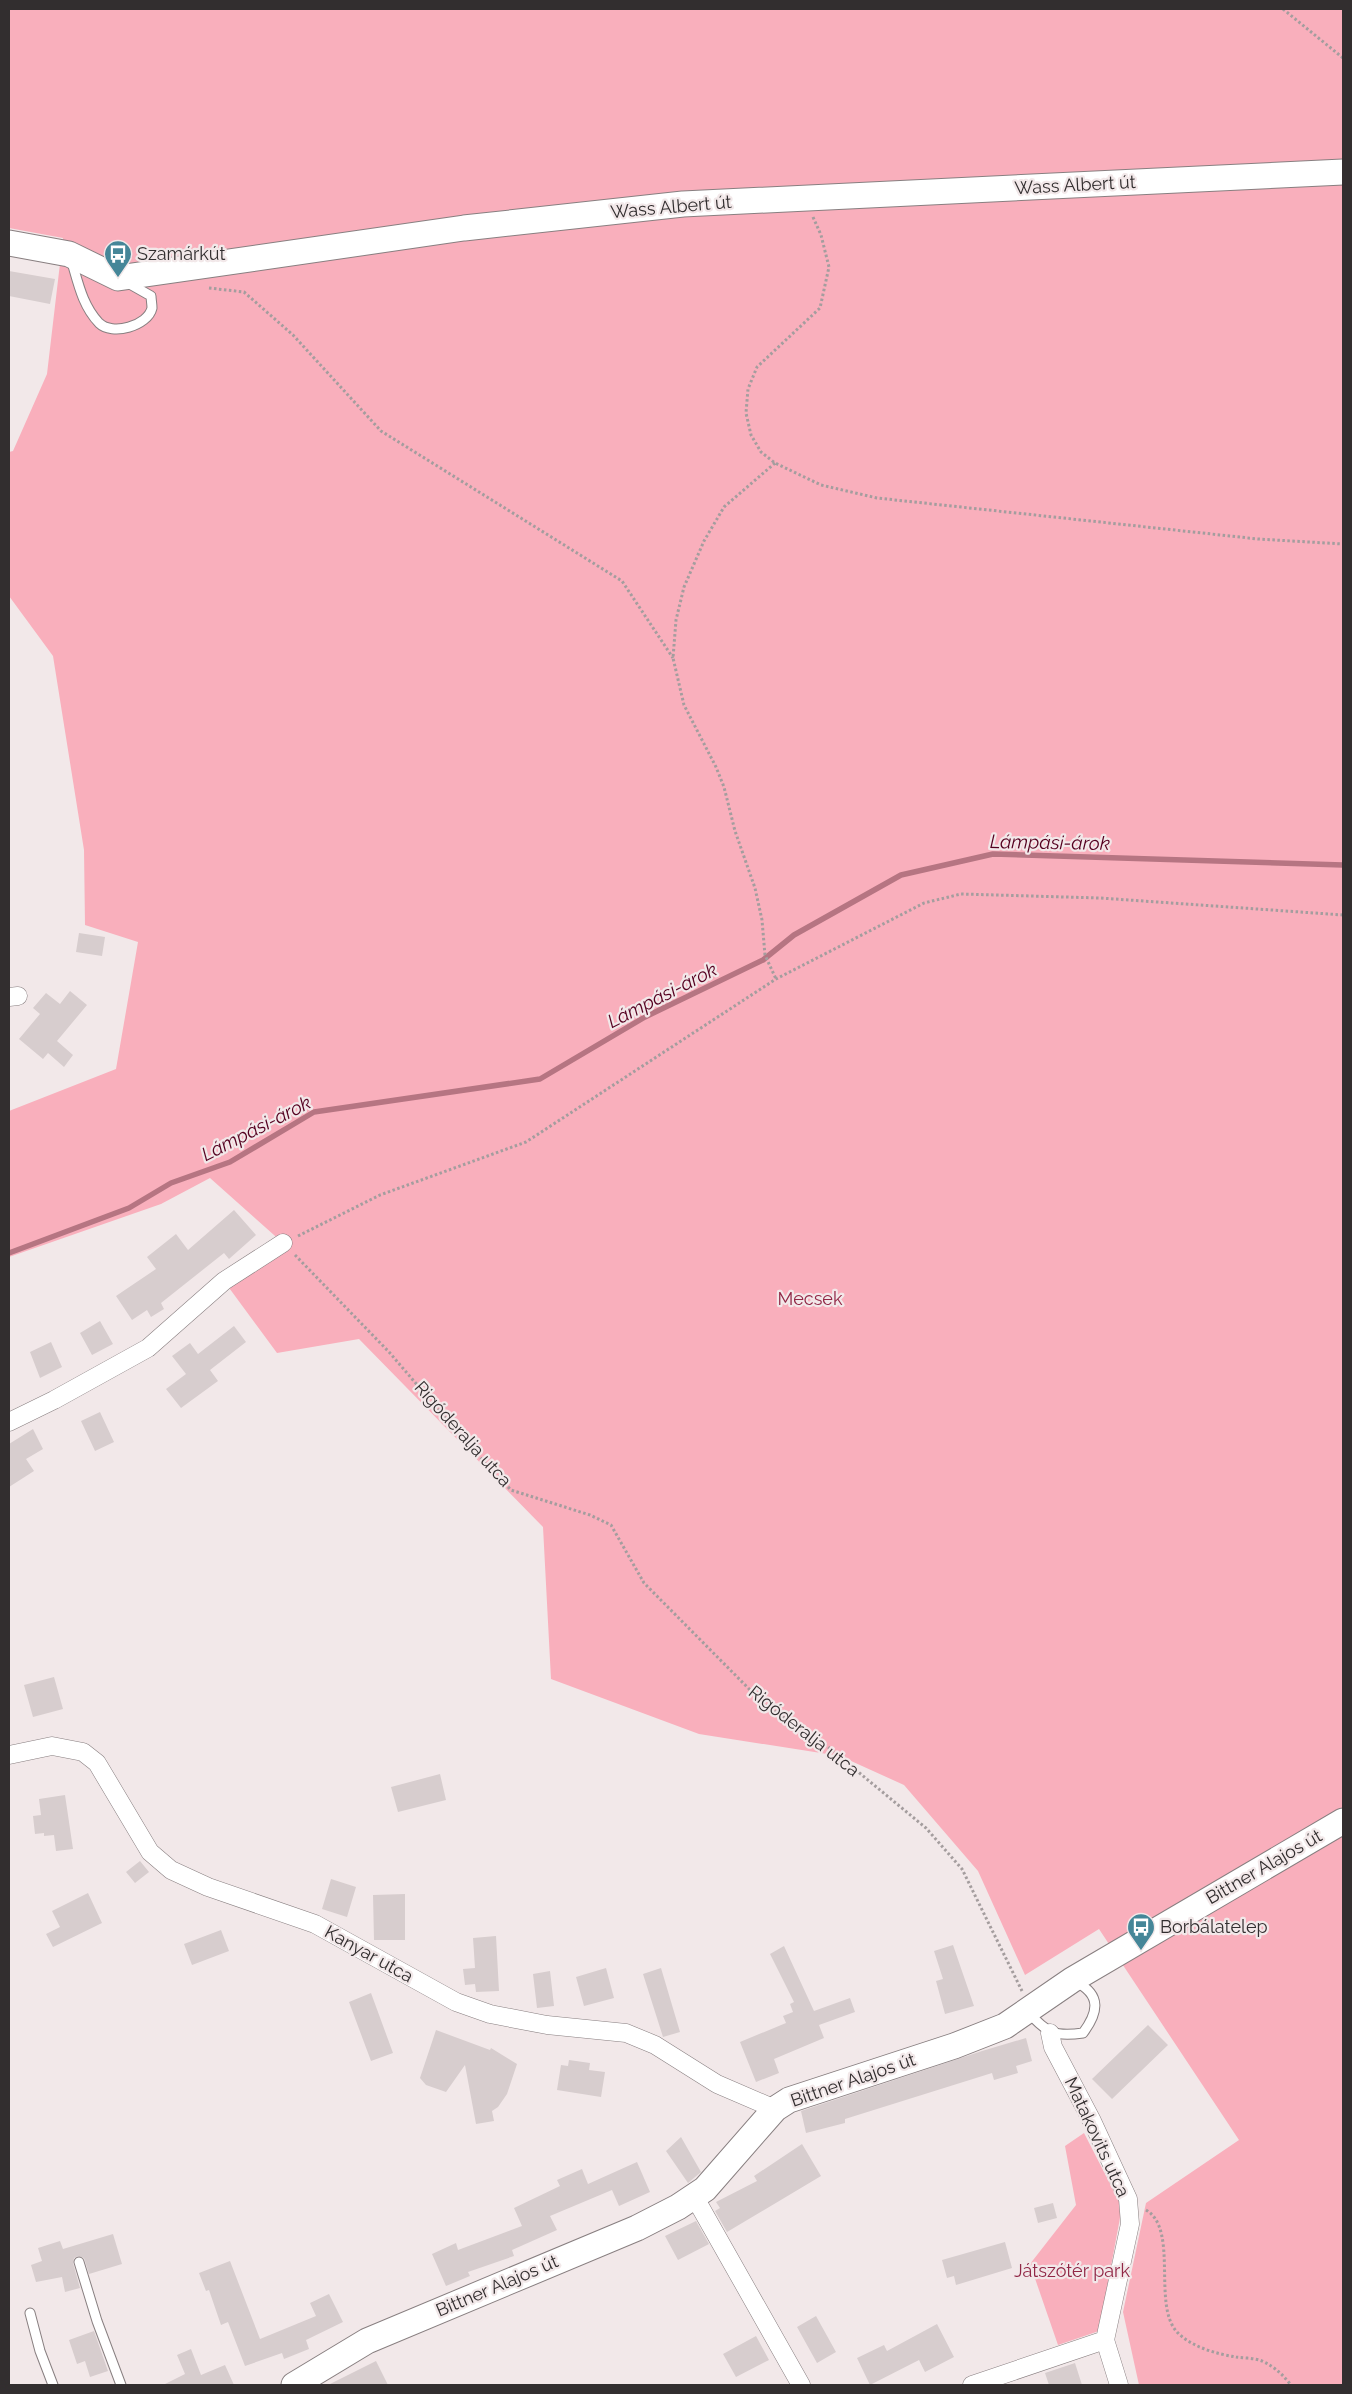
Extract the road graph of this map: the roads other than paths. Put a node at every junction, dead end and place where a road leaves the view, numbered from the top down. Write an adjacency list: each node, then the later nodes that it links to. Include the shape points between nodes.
1 (1343, 172): 4 (street, Wass Albert út, via 683,204 464,228)
2 (9, 244): 3 (street)
3 (69, 254): 4 (street); 4 (lane, via 84,303 101,325 114,330 144,320 152,308 151,296)
4 (118, 278)
5 (283, 1243): 6 (street, via 224,1281 148,1348)
6 (9, 1422)
7 (9, 1755): 12 (street, Kanyar utca, via 52,1746 83,1752 98,1764 150,1852 171,1870 208,1887 315,1924 456,2002 490,2014 547,2025 626,2033 655,2046 717,2084)
8 (1343, 1821): 9 (street, Bittner Alajos út)
9 (1072, 1980): 10 (street, Bittner Alajos út); 11 (lane, via 1086,1987 1093,1996 1096,2006 1092,2021 1083,2033 1064,2036)
10 (1030, 2010): 11 (lane); 12 (street, Bittner Alajos út, via 997,2029 789,2100)
11 (1050, 2033): 16 (street, Matakovits utca, via 1053,2047 1128,2200 1130,2224)
12 (775, 2109): 13 (street, Bittner Alajos út, via 704,2189)
13 (694, 2196): 19 (street, Bittner Alajos út, via 637,2228 367,2341); 20 (street)
14 (79, 2262): 18 (lane)
15 (30, 2313): 17 (lane)
16 (1105, 2340): 21 (street); 22 (street)
17 (53, 2385)
18 (121, 2385)
19 (294, 2385)
20 (801, 2385)
21 (972, 2385)
22 (1119, 2385)

